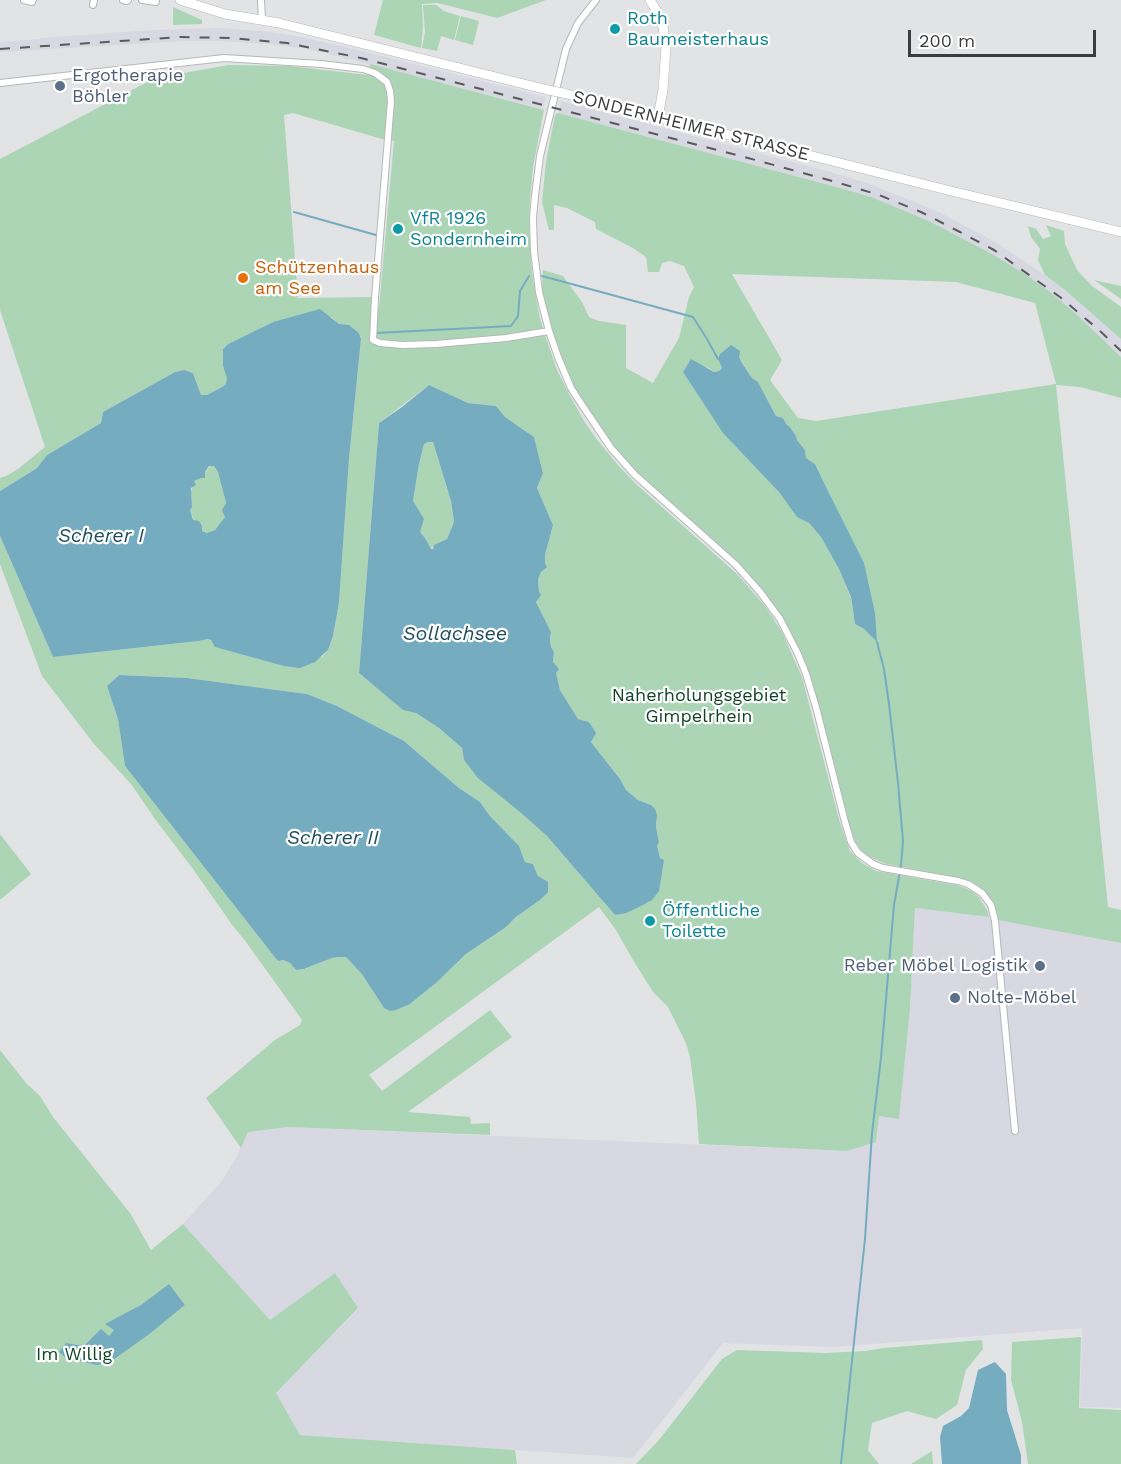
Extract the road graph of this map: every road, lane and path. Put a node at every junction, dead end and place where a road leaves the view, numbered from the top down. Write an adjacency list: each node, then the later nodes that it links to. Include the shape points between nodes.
1 (24, 0): 2 (street)
2 (33, 0)
3 (123, 0): 4 (street)
4 (128, 0)
5 (142, 0): 10 (street)
6 (180, 0): 11 (main road, SONDERNHEIMER STRASSE)
7 (261, 0): 11 (street)
8 (596, 0): 15 (street, via 578,23 566,49 538,172 534,251)
9 (650, 0): 13 (main road, via 663,27 666,47)
10 (156, 2)
11 (262, 20): 13 (main road, SONDERNHEIMER STRASSE, bridge)
12 (0, 83): 15 (street, via 224,58 321,64 375,73 387,82 391,97 373,340 403,345 436,344)
13 (658, 117): 14 (main road, SONDERNHEIMER STRASSE)
14 (1121, 232)
15 (549, 332): 16 (street, via 571,388 611,448 635,475 736,565 780,619 809,682 851,842 858,853 865,860 892,870 968,884 987,899 993,912)
16 (1015, 1131)

